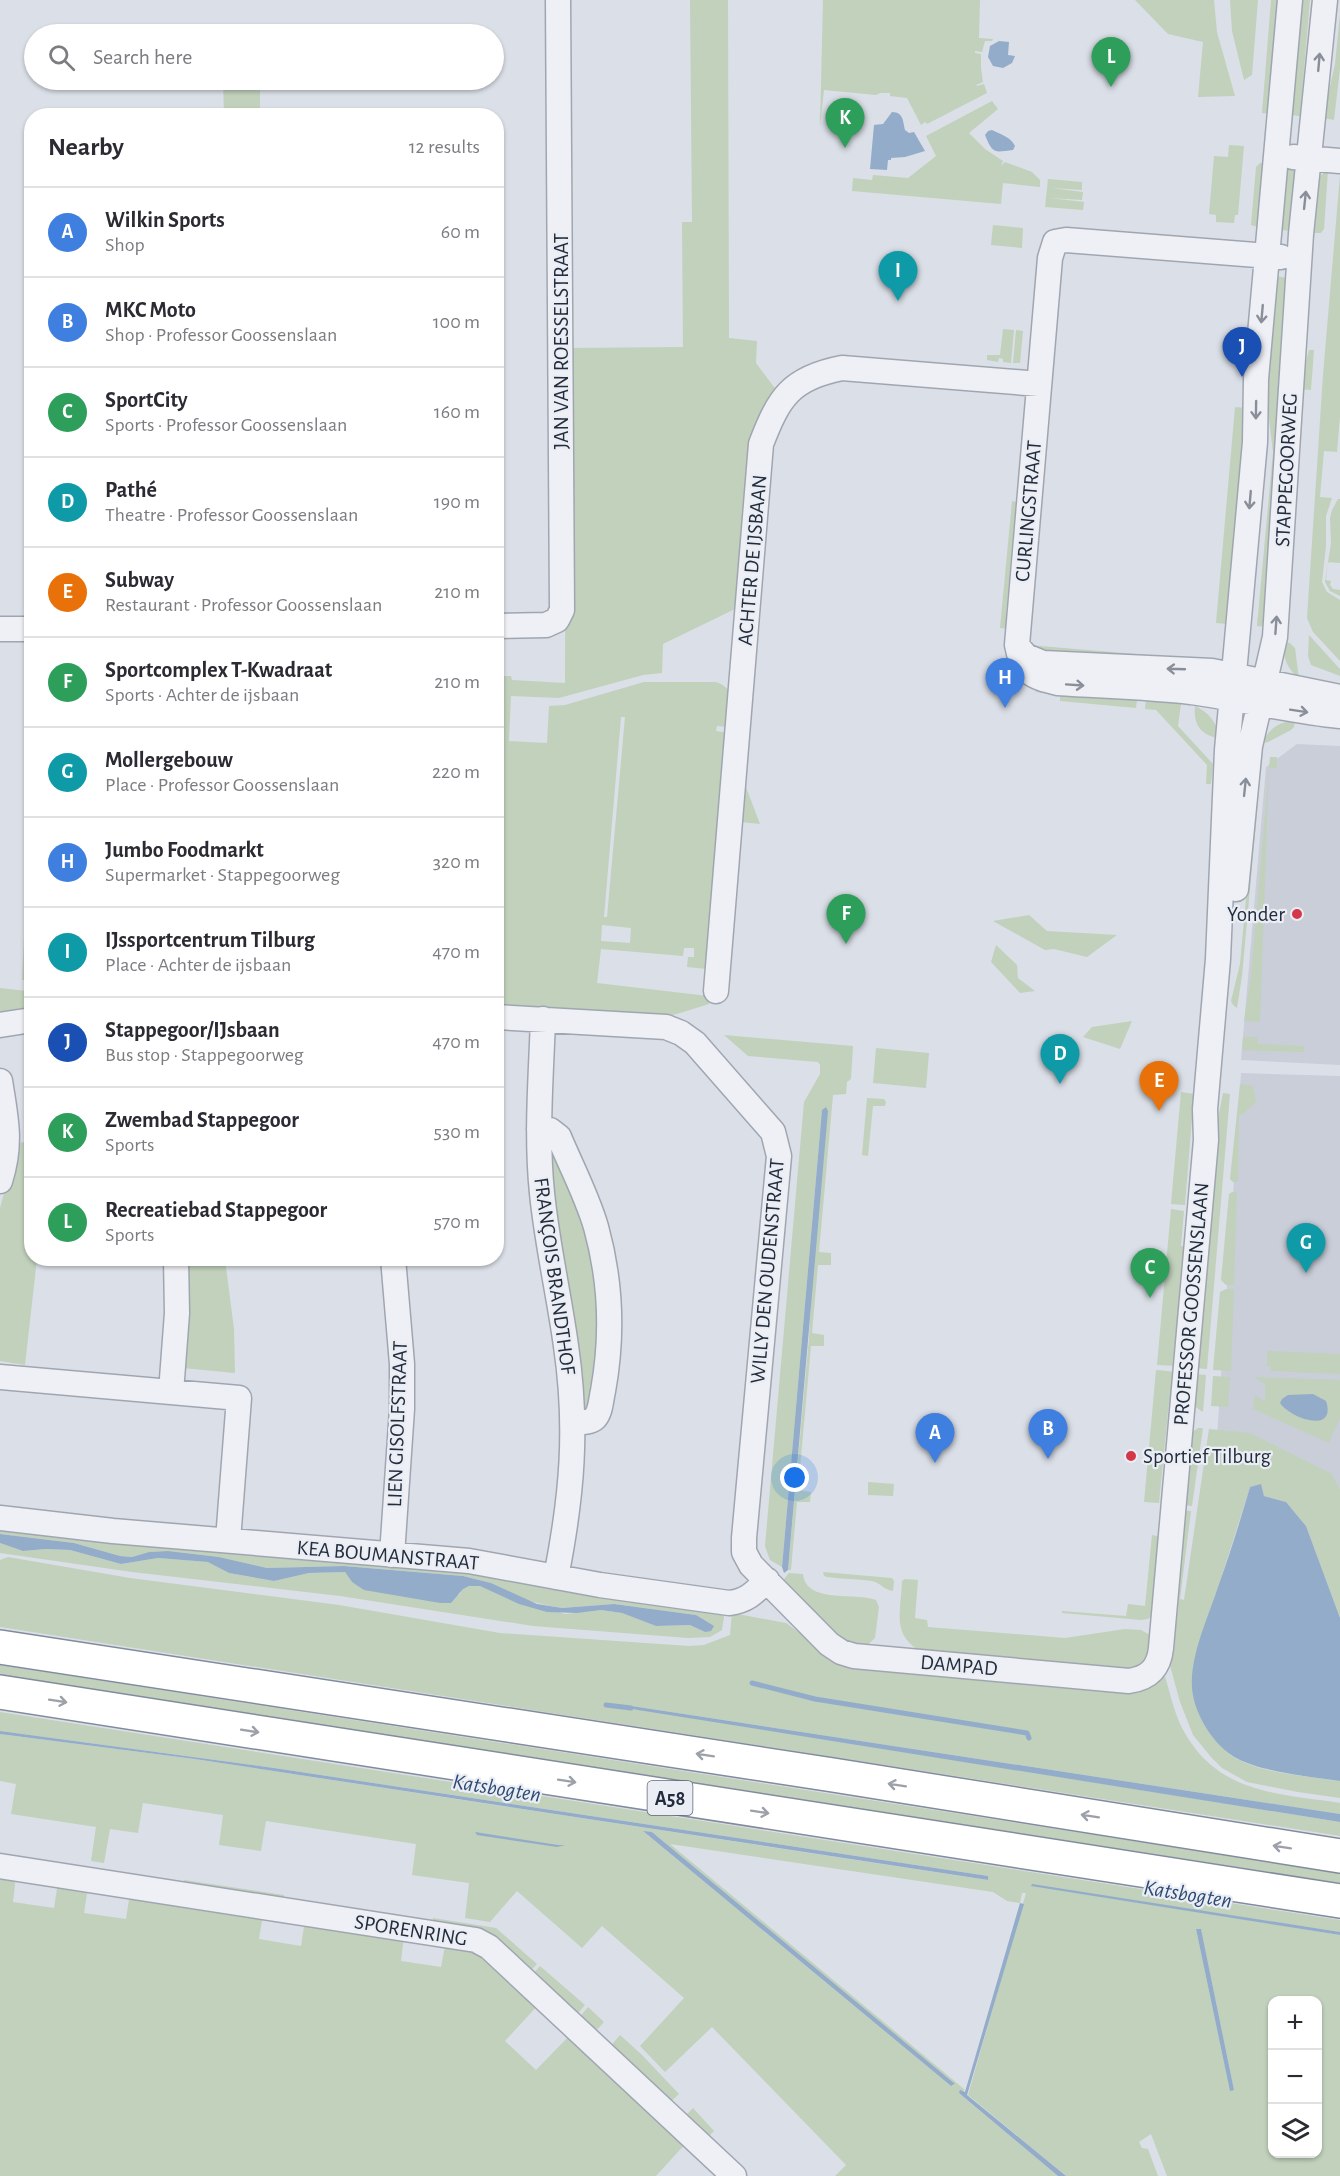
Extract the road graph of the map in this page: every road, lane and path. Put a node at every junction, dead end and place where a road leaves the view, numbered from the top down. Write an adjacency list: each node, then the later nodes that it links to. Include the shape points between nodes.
1 (558, 0): 10 (street, JAN VAN ROESSELSTRAAT, via 562,610 557,620 546,625)
2 (1290, 0): 4 (street, STAPPEGOORWEG)
3 (1325, 0): 5 (street, STAPPEGOORWEG, one-way to 3)
4 (1276, 155): 5 (street); 7 (street, STAPPEGOORWEG)
5 (1309, 158): 6 (street); 8 (street, STAPPEGOORWEG, one-way to 5)
6 (1340, 161)
7 (1267, 256): 8 (street); 9 (street, via 1055,242 1050,258); 14 (street, STAPPEGOORWEG, one-way to 14)
8 (1299, 258): 15 (street, STAPPEGOORWEG, one-way to 8, via 1275,630)
9 (1039, 384): 13 (street, CURLINGSTRAAT); 19 (street, ACHTER DE IJSBAAN, via 842,368 816,373 796,385 773,413 761,444)
10 (504, 626)
11 (0, 629): 12 (street)
12 (24, 629)
13 (1017, 641): 14 (street, one-way to 13, via 1043,663 1026,656); 17 (street, one-way to 17, via 1019,658 1027,671 1048,681)
14 (1234, 674): 15 (street); 17 (street, STAPPEGOORWEG)
15 (1262, 692): 16 (street); 17 (street); 18 (street, one-way to 18, via 1300,712); 26 (street, PROFESSOR GOOSSENSLAAN, one-way to 15, via 1217,1110 1250,746)
16 (1340, 697)
17 (1232, 698): 26 (street, PROFESSOR GOOSSENSLAAN)
18 (1340, 716)
19 (716, 991)
20 (504, 1017): 21 (street, WILLY DEN OUDENSTRAAT)
21 (543, 1019): 25 (street, FRANÇOIS BRANDTHOF); 37 (street, WILLY DEN OUDENSTRAAT, via 666,1027 681,1032 773,1132 779,1156 744,1538 744,1552)
22 (24, 1021): 23 (street)
23 (0, 1025)
24 (0, 1081): 27 (street, via 8,1150)
25 (539, 1129): 32 (street, FRANÇOIS BRANDTHOF, via 542,1194 567,1347); 32 (street, FRANÇOIS BRANDTHOF, via 550,1130 559,1137 595,1225 607,1278 608,1362 600,1409 589,1421)
26 (1206, 1140): 39 (street, PROFESSOR GOOSSENSLAAN)
27 (0, 1181)
28 (176, 1266): 31 (street)
29 (394, 1266): 35 (street, LIEN GISOLFSTRAAT, via 402,1409)
30 (0, 1377): 31 (street)
31 (171, 1392): 34 (street, via 239,1398)
32 (573, 1422): 36 (street, FRANÇOIS BRANDTHOF, via 572,1478)
33 (0, 1518): 34 (street, KEA BOUMANSTRAAT)
34 (228, 1540): 35 (street, KEA BOUMANSTRAAT)
35 (392, 1554): 36 (street, KEA BOUMANSTRAAT, via 469,1561)
36 (556, 1577): 37 (street, KEA BOUMANSTRAAT, via 729,1603 751,1596)
37 (766, 1580): 39 (street, DAMPAD, via 829,1644 854,1656 1129,1681 1154,1670)
38 (0, 1647): 41 (highway, A58, one-way to 38)
39 (1161, 1648)
40 (0, 1692): 43 (highway, A58, one-way to 43)
41 (1340, 1856)
42 (0, 1866): 44 (street, SPORENRING, via 476,1940 489,1947)
43 (1340, 1901)
44 (734, 2176)

